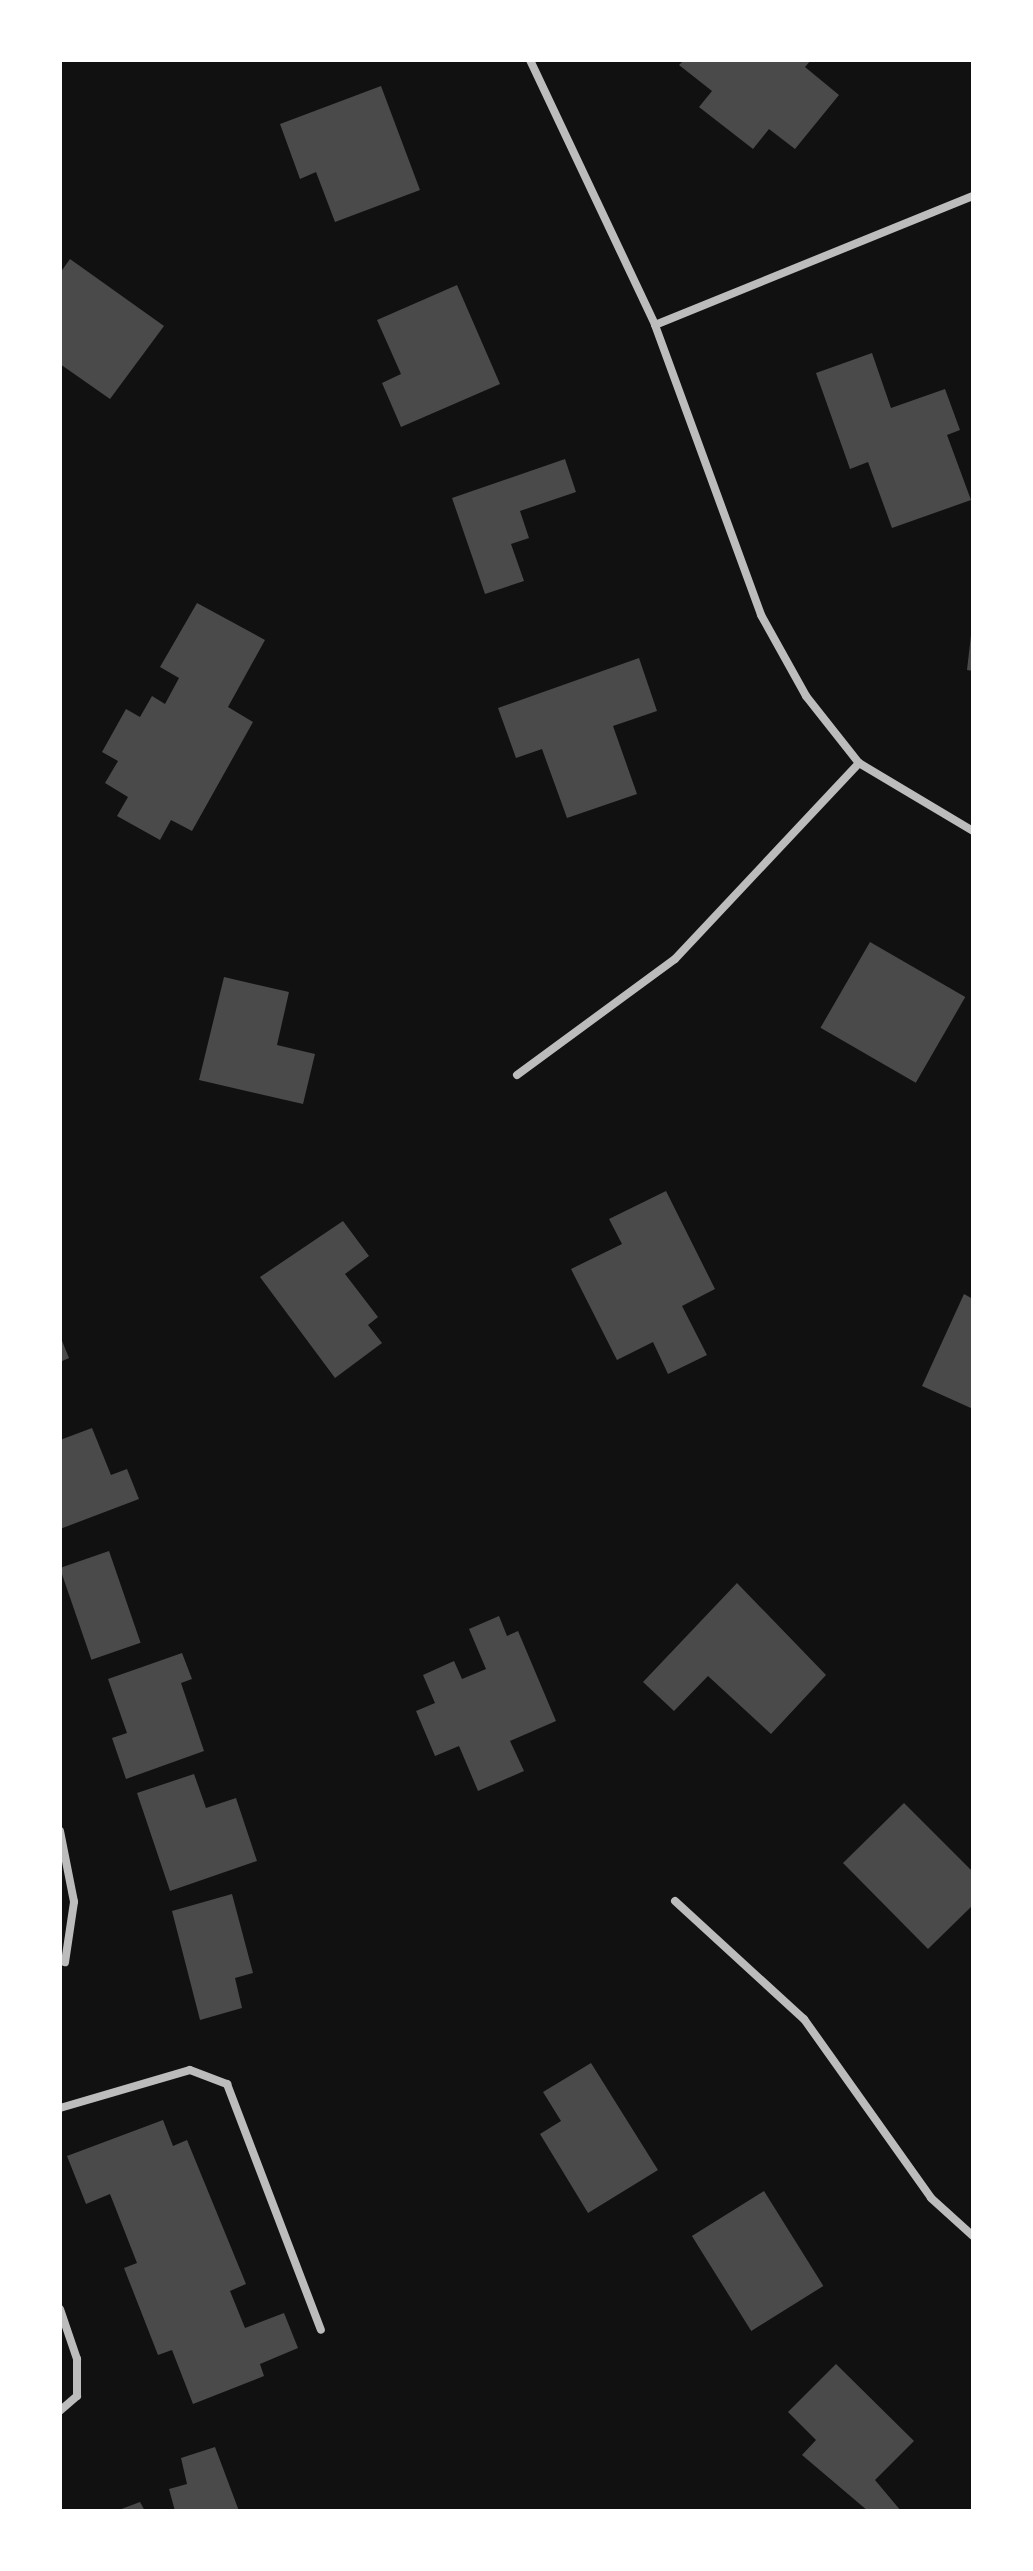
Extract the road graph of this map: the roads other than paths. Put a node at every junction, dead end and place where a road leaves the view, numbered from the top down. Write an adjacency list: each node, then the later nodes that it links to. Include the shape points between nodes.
1 (530, 60): 3 (street)
2 (973, 196): 3 (street)
3 (655, 325): 4 (street, via 761,615 806,696)
4 (859, 763): 5 (street); 6 (street, via 675,959)
5 (973, 831)
6 (517, 1075)
7 (60, 1831): 9 (street, via 74,1902)
8 (675, 1901): 11 (street, via 804,2019 931,2198)
9 (65, 1962)
10 (60, 2108): 13 (street, via 190,2070 227,2084)
11 (973, 2236)
12 (60, 2309): 14 (street, via 77,2359 77,2396)
13 (321, 2330)
14 (60, 2411)

